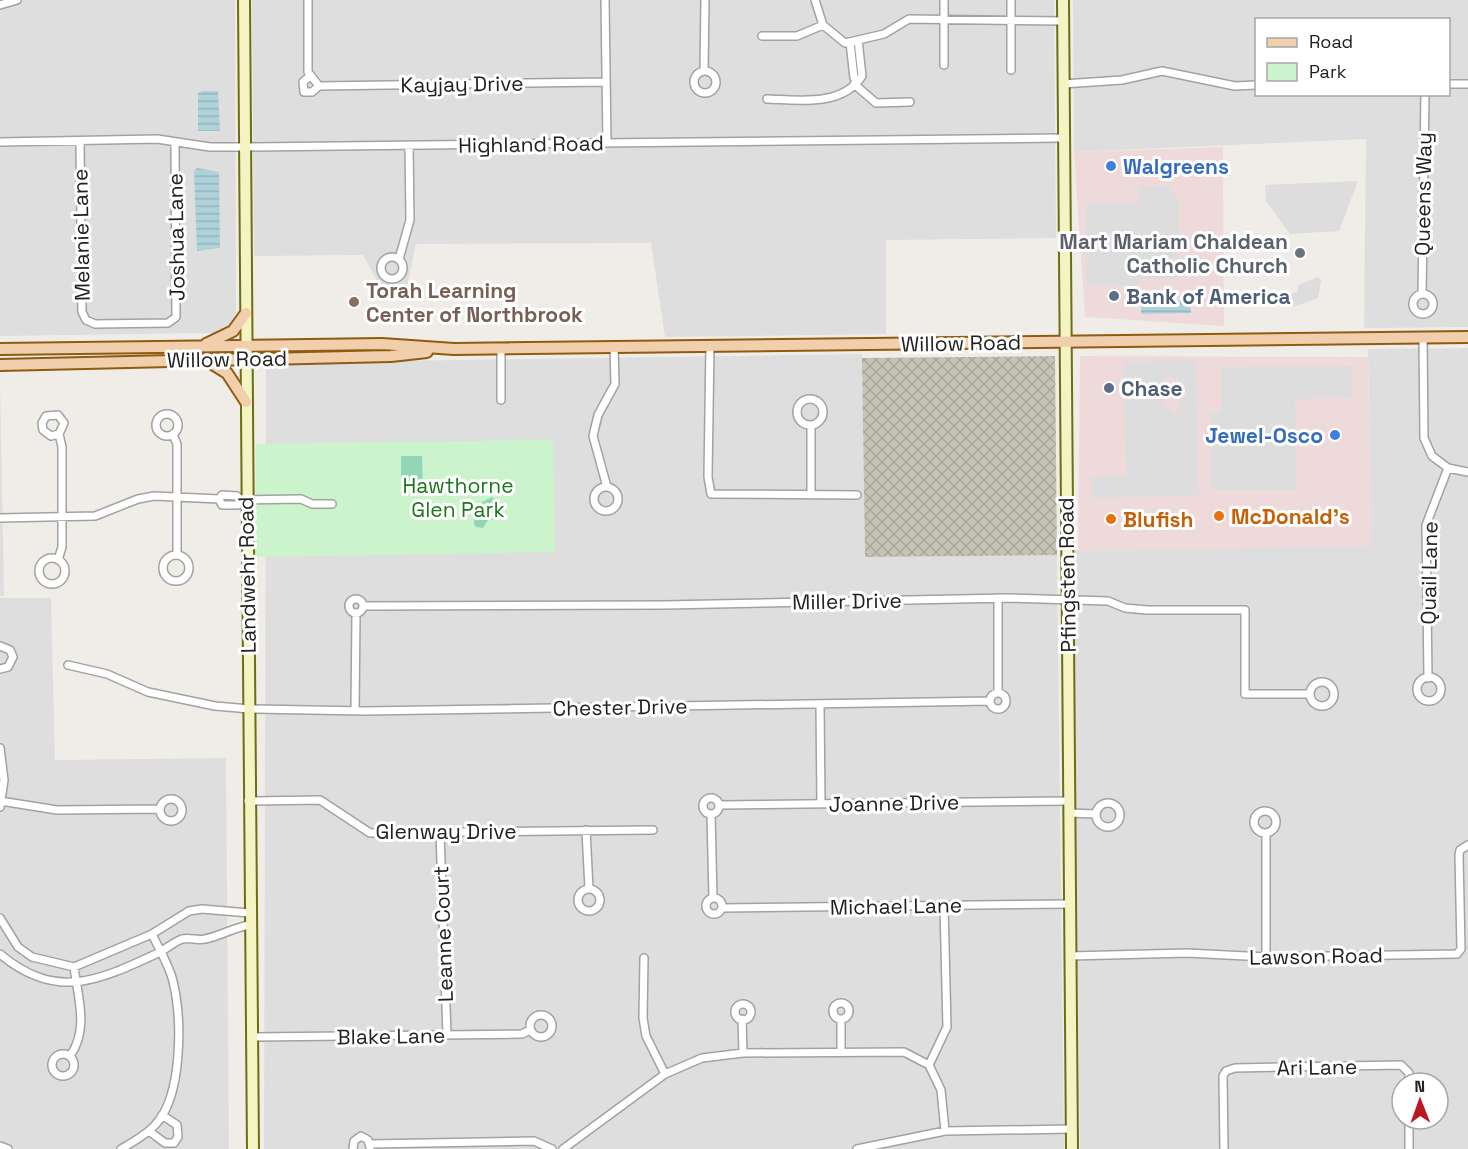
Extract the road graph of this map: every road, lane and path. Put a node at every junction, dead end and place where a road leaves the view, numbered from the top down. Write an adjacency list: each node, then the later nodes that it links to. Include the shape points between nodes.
1 (17, 0): 10 (street)
2 (244, 0): 38 (main road, Landwehr Road)
3 (308, 0): 21 (street, Kayjay Drive)
4 (604, 0): 22 (street)
5 (705, 0): 20 (street)
6 (815, 0): 14 (street)
7 (944, 0): 11 (street)
8 (1011, 0): 12 (street)
9 (1064, 0): 13 (main road, Pfingsten Road)
10 (0, 5)
11 (944, 20): 12 (street); 16 (street, via 909,19 884,34); 18 (street)
12 (1011, 21): 13 (street); 19 (street)
13 (1064, 21): 24 (main road, Pfingsten Road)
14 (823, 25): 15 (street, via 797,36); 17 (street, via 845,43)
15 (762, 36)
16 (858, 40): 17 (street); 23 (street, via 862,76)
17 (850, 42): 23 (street)
18 (945, 65)
19 (1011, 70)
20 (704, 71)
21 (310, 75): 28 (street); 28 (street, Kayjay Drive, via 303,82 304,92)
22 (606, 81): 28 (street, Kayjay Drive); 36 (street)
23 (856, 82): 30 (street, via 830,99); 31 (street, via 876,103)
24 (1063, 84): 27 (street, via 1122,80 1162,71 1235,86); 32 (main road, Pfingsten Road)
25 (1450, 84): 26 (street)
26 (1468, 84)
27 (1255, 85)
28 (319, 86)
29 (1425, 96): 40 (street, Queens Way)
30 (767, 99)
31 (910, 102)
32 (1063, 138): 36 (street, Highland Road); 45 (main road, Pfingsten Road)
33 (0, 142): 34 (street, Highland Road)
34 (80, 142): 35 (street, Highland Road, via 157,139); 42 (street, Melanie Lane, via 82,312 86,320 95,324)
35 (175, 143): 38 (street, Highland Road); 42 (street, Joshua Lane, via 176,317 168,323)
36 (607, 143): 37 (street, Highland Road)
37 (410, 145): 38 (street, Highland Road); 39 (street, via 410,220)
38 (244, 147): 41 (main road, Landwehr Road)
39 (399, 259)
40 (1422, 294)
41 (246, 313): 47 (main road, via 233,331); 48 (main road, Landwehr Road)
42 (129, 324)
43 (1468, 337): 44 (main road, Willow Road)
44 (1422, 338): 45 (main road, Willow Road); 61 (street, via 1424,438 1432,456)
45 (1065, 341): 46 (main road, Willow Road); 74 (main road, Pfingsten Road)
46 (710, 346): 49 (main road, Willow Road); 64 (street, via 711,494)
47 (197, 347): 48 (main road, Willow Road); 50 (main road, Willow Road)
48 (246, 347): 51 (main road, Willow Road, via 382,344); 53 (main road, Landwehr Road)
49 (614, 347): 52 (main road, Willow Road); 63 (street, via 615,384 598,415 593,436)
50 (0, 349)
51 (454, 349): 52 (main road, Willow Road); 53 (main road, Willow Road, via 390,356)
52 (501, 349): 56 (street)
53 (246, 359): 54 (main road, Willow Road); 57 (main road, Landwehr Road)
54 (206, 360): 55 (main road, Willow Road); 57 (main road, via 227,373)
55 (0, 364)
56 (501, 400)
57 (246, 402): 67 (main road, Landwehr Road)
58 (811, 424): 64 (street)
59 (59, 434): 69 (street)
60 (173, 435): 66 (street, via 177,444)
61 (1448, 468): 62 (street); 80 (street, Quail Lane, via 1426,525)
62 (1468, 472)
63 (607, 487)
64 (811, 494): 65 (street)
65 (857, 495)
66 (178, 496): 67 (street, via 219,499 222,505 238,505); 69 (street, via 138,499 95,516); 71 (street)
67 (243, 500): 68 (street, via 302,499 312,504); 85 (main road, Landwehr Road)
68 (332, 504)
69 (63, 517): 70 (street); 72 (street, via 63,548)
70 (0, 518)
71 (177, 555)
72 (58, 560)
73 (998, 598): 74 (street, Miller Drive); 75 (street, Miller Drive); 81 (street)
74 (1067, 598): 82 (street, Miller Drive, via 1108,601 1147,610 1245,610 1245,694); 89 (main road, Pfingsten Road)
75 (363, 606): 76 (street); 76 (street, via 357,599 350,602 349,609)
76 (356, 614): 86 (street)
77 (0, 646): 79 (street, via 13,657 8,667)
78 (68, 665): 85 (street, Chester Drive, via 107,674 148,692)
79 (0, 669)
80 (1428, 678)
81 (998, 692): 83 (street); 83 (street, via 1006,698 1004,707 994,708)
82 (1310, 694)
83 (990, 701): 84 (street, Chester Drive)
84 (820, 704): 86 (street, Chester Drive); 91 (street)
85 (250, 709): 86 (street, Chester Drive); 88 (main road, Landwehr Road)
86 (354, 711)
87 (0, 748): 90 (street, via 4,780)
88 (248, 801): 99 (street, Glenway Drive, via 320,800 370,833); 107 (main road, Landwehr Road)
89 (1069, 801): 91 (street, Joanne Drive); 94 (main road, Pfingsten Road)
90 (0, 803): 93 (street, via 57,810)
91 (821, 804): 92 (street, Joanne Drive)
92 (719, 806): 95 (street); 95 (street, via 713,798 706,800 704,808)
93 (159, 809)
94 (1069, 813): 96 (street); 104 (main road, Pfingsten Road)
95 (711, 814): 103 (street)
96 (1096, 814)
97 (586, 830): 98 (street, Glenway Drive); 99 (street, Glenway Drive); 102 (street)
98 (653, 830)
99 (440, 833): 121 (street, Leanne Court)
100 (1266, 833): 114 (street)
101 (1468, 845): 114 (street, Lawson Road, via 1460,850 1461,949 1456,954)
102 (589, 889)
103 (713, 898): 106 (street, via 721,901); 106 (street, via 707,902 707,910 714,914)
104 (1070, 904): 105 (street, Michael Lane); 113 (main road, Pfingsten Road)
105 (944, 906): 106 (street, Michael Lane); 126 (street, via 947,1027)
106 (722, 908)
107 (249, 913): 109 (main road, Landwehr Road); 110 (street, via 189,911)
108 (0, 918): 116 (street, via 18,947 32,957)
109 (249, 925): 111 (street, via 204,940 182,939); 122 (main road, Landwehr Road)
110 (152, 934): 111 (street); 116 (street)
111 (160, 952): 117 (street, via 120,970); 129 (street, via 173,979 177,1038 176,1081)
112 (0, 954): 117 (street, via 38,979)
113 (1070, 956): 114 (street, Lawson Road, via 1187,953); 130 (main road, Pfingsten Road)
114 (1266, 957)
115 (644, 958): 128 (street, via 646,1036)
116 (74, 967): 117 (street)
117 (76, 983): 125 (street, via 81,1025)
118 (742, 1019): 124 (street)
119 (841, 1019): 123 (street)
120 (531, 1030): 121 (street, Blake Lane, via 522,1034)
121 (447, 1035): 122 (street, Blake Lane)
122 (251, 1037): 138 (main road, Landwehr Road)
123 (841, 1050): 124 (street); 126 (street, via 904,1052)
124 (743, 1053): 128 (street, via 702,1058)
125 (70, 1056)
126 (930, 1065): 132 (street, via 941,1090)
127 (1408, 1071): 144 (street, Ari Lane, via 1401,1065 1226,1071)
128 (665, 1074): 141 (street)
129 (162, 1115): 131 (street); 131 (street, via 177,1125 174,1143 165,1143)
130 (1072, 1128): 132 (street); 143 (main road, Pfingsten Road)
131 (149, 1131): 137 (street)
132 (945, 1131): 142 (street)
133 (1409, 1131): 145 (street)
134 (0, 1146): 136 (street)
135 (369, 1147): 139 (street, via 366,1138 358,1137 352,1143); 140 (street, via 534,1141)
136 (8, 1149)
137 (121, 1149)
138 (253, 1149)
139 (353, 1149)
140 (552, 1149)
141 (562, 1149)
142 (857, 1149)
143 (1072, 1149)
144 (1224, 1149)
145 (1409, 1149)

